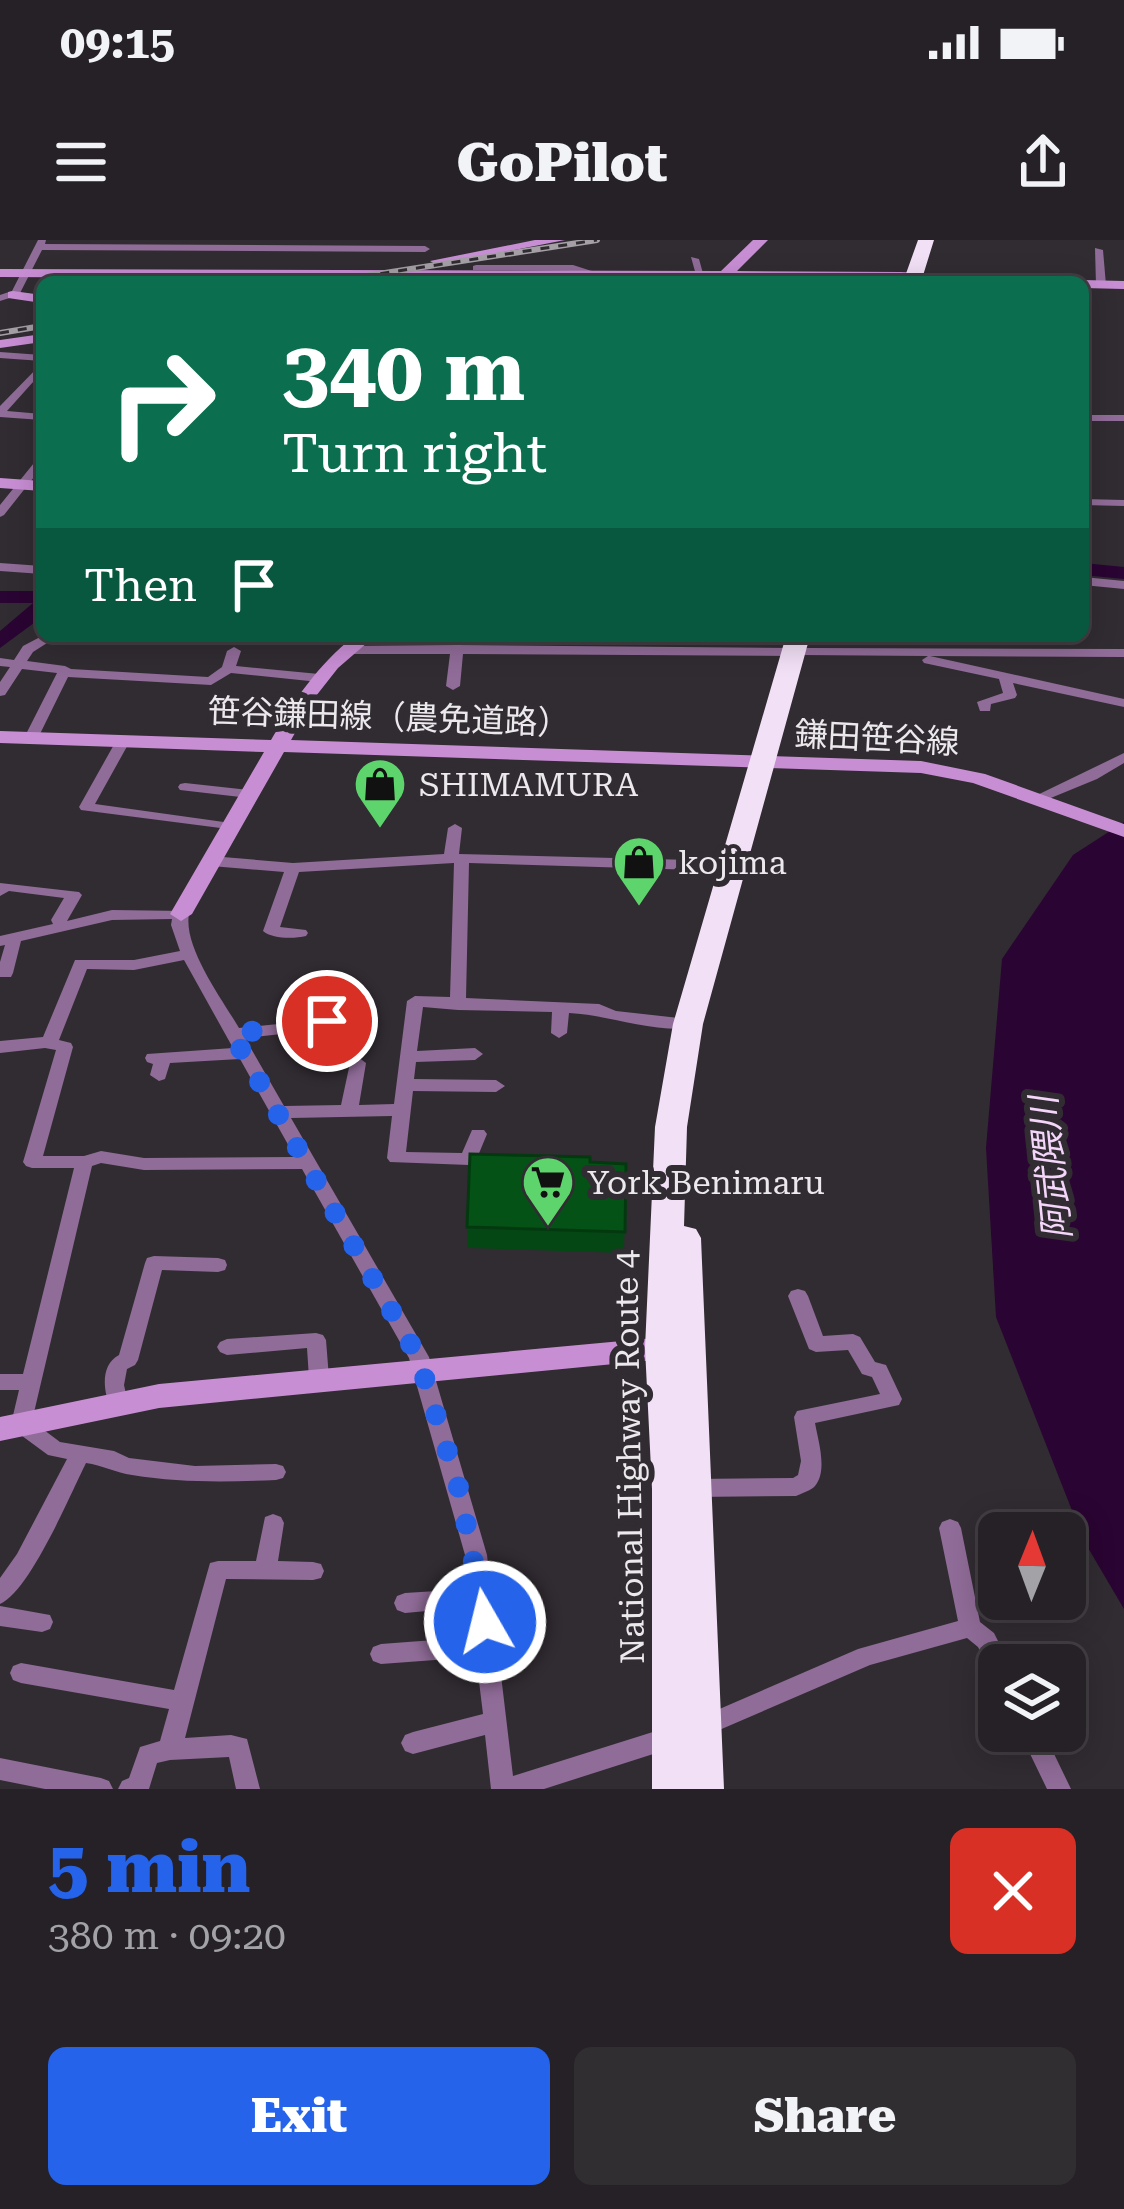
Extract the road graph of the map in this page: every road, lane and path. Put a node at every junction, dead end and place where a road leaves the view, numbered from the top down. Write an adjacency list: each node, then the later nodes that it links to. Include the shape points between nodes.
1 (558, 240): 8 (street)
2 (761, 240): 23 (street)
3 (913, 240): 24 (highway)
4 (926, 240): 25 (highway)
5 (41, 243): 6 (street); 16 (street)
6 (116, 243): 7 (street)
7 (275, 244): 9 (street); 12 (street)
8 (508, 244): 9 (street)
9 (425, 250): 18 (street)
10 (1098, 250): 27 (street)
11 (694, 259): 19 (street)
12 (267, 267): 15 (street); 18 (street)
13 (476, 268): 17 (street)
14 (0, 271): 16 (street)
15 (62, 271): 16 (street); 17 (street); 20 (street)
16 (29, 272): 29 (street)
17 (596, 274): 19 (street); 21 (street)
18 (310, 275)
19 (701, 275): 22 (street)
20 (73, 276)
21 (592, 276)
22 (708, 276)
23 (724, 276)
24 (907, 276)
25 (908, 276)
26 (1089, 284): 27 (street)
27 (1101, 285): 28 (street)
28 (1124, 286)
29 (5, 296): 30 (street)
30 (36, 298)
31 (36, 339): 32 (street)
32 (0, 344)
33 (0, 355): 34 (street)
34 (36, 361)
35 (36, 369): 36 (street)
36 (0, 414): 37 (street)
37 (36, 417)
38 (1089, 417): 39 (street)
39 (1124, 418)
40 (0, 483): 41 (street)
41 (32, 486): 44 (street)
42 (1089, 502): 43 (street)
43 (1124, 503)
44 (0, 513)
45 (0, 567): 46 (street)
46 (36, 570)
47 (1089, 582): 48 (street)
48 (1124, 585)
49 (42, 642): 61 (street)
50 (358, 642): 56 (street)
51 (614, 643): 52 (street); 55 (street)
52 (670, 644): 53 (street)
53 (803, 644): 58 (street); 75 (highway, National Highway Route 4)
54 (909, 644): 58 (street); 59 (street)
55 (458, 649): 56 (street); 66 (street)
56 (347, 650): 65 (street)
57 (234, 651): 62 (street)
58 (893, 652): 64 (street)
59 (1124, 653)
60 (0, 662): 61 (street)
61 (17, 665): 63 (street); 67 (street)
62 (228, 669): 63 (street, via 211,681); 65 (street)
63 (66, 673): 71 (street)
64 (1005, 676): 68 (street); 69 (street, via 1010,694 984,702)
65 (320, 678): 73 (street)
66 (453, 686)
67 (0, 692)
68 (1124, 703)
69 (986, 709)
70 (0, 737): 71 (street, 笹谷鎌田線（農免道路）)
71 (31, 738): 72 (street, 笹谷鎌田線（農免道路）)
72 (123, 741): 73 (street, 笹谷鎌田線（農免道路）); 79 (street, via 86,807)
73 (275, 746): 75 (street, 笹谷鎌田線（農免道路）); 77 (street)
74 (1124, 758): 78 (street)
75 (767, 764): 78 (street, 鎌田笹谷線, via 940,770); 84 (highway, National Highway Route 4); 118 (highway, National Highway Route 4, via 704,1027)
76 (185, 787): 77 (street)
77 (249, 794): 79 (street)
78 (1039, 800): 81 (street, 鎌田笹谷線)
79 (231, 826): 83 (street)
80 (454, 828): 82 (street)
81 (1124, 831)
82 (456, 859): 84 (street); 85 (street); 95 (street)
83 (212, 861): 85 (street); 89 (street)
84 (730, 866): 98 (highway, National Highway Route 4)
85 (293, 868): 87 (street)
86 (0, 891): 90 (street, via 74,895)
87 (278, 907): 88 (street); 91 (street, via 271,932)
88 (302, 908)
89 (181, 914): 90 (street, via 112,915); 93 (street)
90 (62, 927): 92 (street)
91 (301, 933)
92 (7, 940): 94 (street)
93 (190, 954): 100 (street, via 81,964); 101 (street)
94 (4, 974)
95 (458, 1005): 96 (street); 104 (street, via 415,1000)
96 (561, 1008): 98 (street); 99 (street)
97 (356, 1021): 101 (street)
98 (688, 1024): 118 (highway, National Highway Route 4, via 670,1127)
99 (560, 1033)
100 (49, 1043): 102 (street); 113 (street, via 65,1047 32,1162)
101 (238, 1043): 106 (street); 111 (street)
102 (0, 1047)
103 (476, 1054): 104 (street)
104 (408, 1057): 107 (street)
105 (358, 1063): 109 (street)
106 (158, 1064)
107 (405, 1085): 108 (street); 110 (street)
108 (496, 1086)
109 (350, 1110): 110 (street); 111 (street)
110 (402, 1110): 112 (street, via 396,1158 469,1160)
111 (280, 1112): 114 (street)
112 (478, 1134)
113 (84, 1162): 114 (street); 122 (street)
114 (308, 1163): 119 (street)
115 (218, 1265): 123 (street, via 154,1263 128,1360 118,1365)
116 (798, 1296): 127 (street, via 816,1344 853,1342 892,1399 804,1417 811,1461 808,1480 796,1487)
117 (227, 1347): 120 (street, via 316,1340)
118 (674, 1347): 119 (street); 127 (highway, National Highway Route 4); 144 (highway, National Highway Route 4, via 671,1489)
119 (421, 1369): 120 (street); 133 (street, via 452,1460)
120 (319, 1378): 123 (street)
121 (0, 1382): 122 (street)
122 (31, 1382): 124 (street)
123 (118, 1403): 124 (street)
124 (10, 1427): 125 (street)
125 (80, 1454): 126 (street, via 148,1471); 132 (street)
126 (276, 1472)
127 (692, 1488): 144 (highway, National Highway Route 4)
128 (273, 1523): 130 (street)
129 (950, 1528): 137 (street)
130 (266, 1570): 131 (street); 142 (street, via 218,1570)
131 (313, 1571)
132 (0, 1595)
133 (482, 1597): 134 (street); 139 (street)
134 (405, 1603)
135 (0, 1616): 136 (street)
136 (42, 1622)
137 (970, 1627): 138 (street); 144 (street, via 866,1656)
138 (988, 1644)
139 (489, 1646): 140 (street); 143 (street)
140 (381, 1654)
141 (21, 1673): 142 (street)
142 (180, 1701): 146 (street)
143 (496, 1721): 145 (street); 152 (street)
144 (686, 1732): 152 (street); 153 (highway, National Highway Route 4); 154 (highway, National Highway Route 4)
145 (413, 1743)
146 (170, 1749): 150 (street, via 148,1756); 151 (street, via 239,1747)
147 (1041, 1752): 155 (street)
148 (0, 1769): 149 (street)
149 (101, 1789)
150 (130, 1789)
151 (248, 1789)
152 (506, 1789)
153 (674, 1789)
154 (702, 1789)
155 (1059, 1789)

